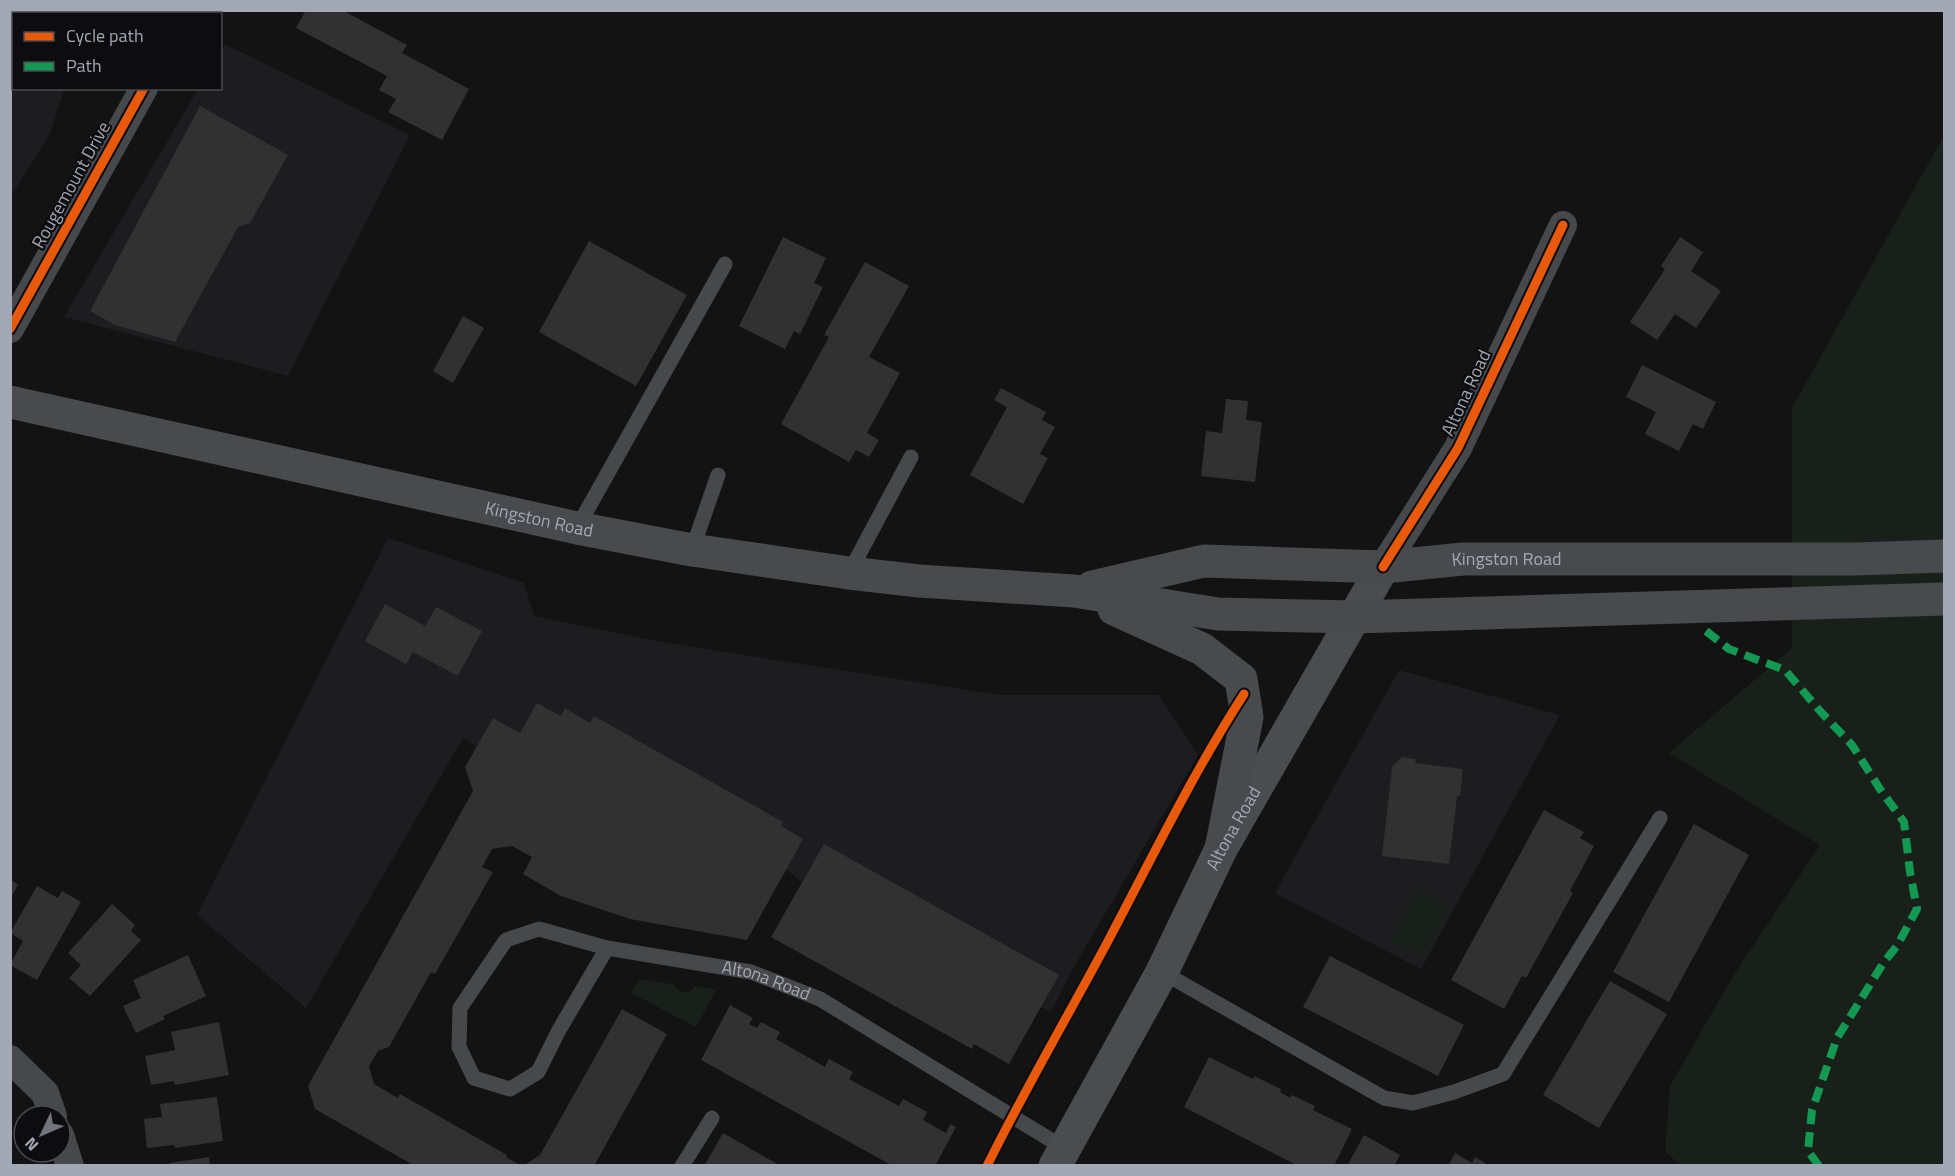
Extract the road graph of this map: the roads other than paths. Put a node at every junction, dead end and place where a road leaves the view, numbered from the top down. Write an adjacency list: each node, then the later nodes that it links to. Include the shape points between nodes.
1 (143, 90): 4 (street, Rougemount Drive)
2 (1563, 225): 11 (street, Altona Road, via 1458,448)
3 (725, 264): 8 (lane)
4 (10, 329)
5 (10, 402): 8 (main road, Kingston Road)
6 (910, 457): 12 (lane)
7 (718, 475): 9 (lane)
8 (577, 528): 9 (main road, Kingston Road)
9 (692, 550): 12 (main road, Kingston Road)
10 (1944, 556): 11 (main road, Kingston Road, via 1462,559)
11 (1383, 567): 13 (main road, Kingston Road, via 1204,561); 15 (main road, Altona Road)
12 (849, 573): 13 (main road, Kingston Road)
13 (1074, 591): 15 (main road, Kingston Road, via 1218,614); 17 (main road, via 1202,649 1241,679 1247,717)
14 (1944, 599): 15 (main road, Kingston Road)
15 (1355, 617): 17 (main road, Altona Road)
16 (1660, 818): 19 (lane, via 1503,1074 1454,1092 1413,1103 1384,1098)
17 (1221, 849): 19 (main road, Altona Road)
18 (608, 948): 18 (lane, Altona Road, via 539,929 506,940 460,1008 459,1047 474,1078 510,1089 538,1072); 23 (lane, Altona Road, via 752,972 820,999)
19 (1162, 972): 23 (main road, Altona Road)
20 (10, 1059): 21 (street, via 45,1093)
21 (49, 1104)
22 (712, 1118): 24 (lane)
23 (1060, 1157)
24 (682, 1166)

